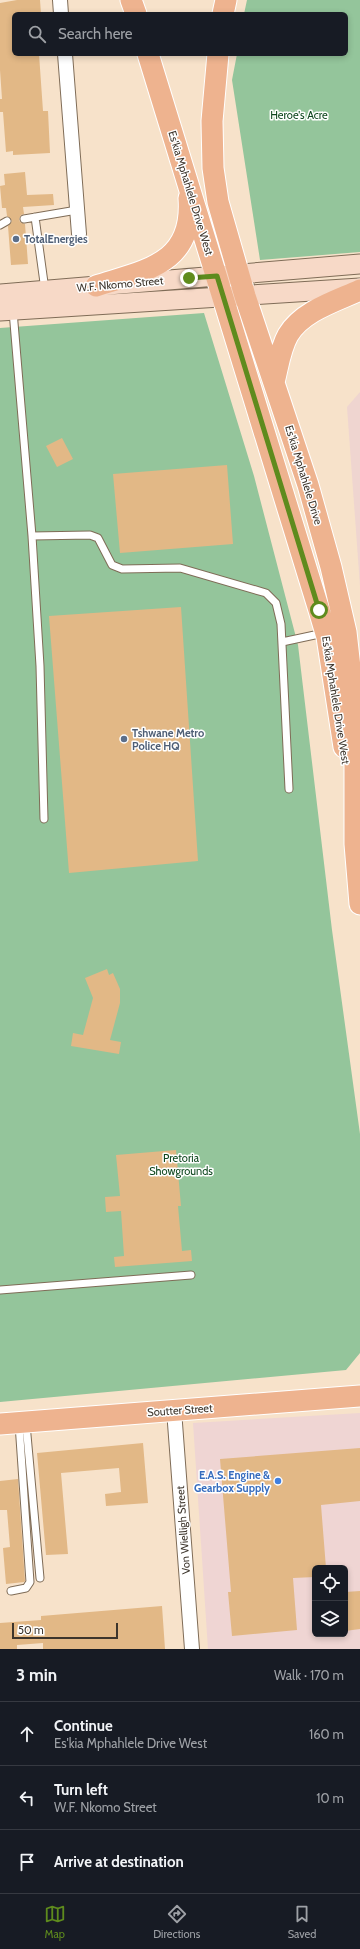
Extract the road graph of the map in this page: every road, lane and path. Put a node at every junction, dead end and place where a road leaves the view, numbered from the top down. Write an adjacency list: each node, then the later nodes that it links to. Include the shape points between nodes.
1 (60, 0): 4 (street)
2 (131, 0): 5 (main road)
3 (226, 0): 6 (main road)
4 (61, 12)
5 (135, 12)
6 (223, 12)
7 (64, 56): 11 (street)
8 (149, 56): 10 (main road, Es'kia Mphahlele Drive West)
9 (218, 56): 18 (main road, Es'kia Mphahlele Drive, via 212,121 213,168 218,202)
10 (188, 181): 19 (main road, Es'kia Mphahlele Drive West); 20 (main road, via 190,211 178,248 166,260 149,269)
11 (77, 210): 12 (lane); 16 (street)
12 (35, 217): 13 (lane); 22 (lane)
13 (24, 219)
14 (7, 221): 15 (lane)
15 (0, 225)
16 (79, 234)
17 (360, 264): 18 (main road, W.F. Nkomo Street)
18 (239, 274): 19 (main road, W.F. Nkomo Street); 23 (main road, Es'kia Mphahlele Drive)
19 (217, 276): 20 (main road, W.F. Nkomo Street); 24 (main road, Es'kia Mphahlele Drive West)
20 (96, 286): 22 (main road, W.F. Nkomo Street)
21 (360, 289): 23 (main road, W.F. Nkomo Street); 26 (main road, via 330,303 296,325 288,336)
22 (45, 290): 25 (main road, W.F. Nkomo Street)
23 (245, 296): 24 (main road, W.F. Nkomo Street); 26 (main road, Es'kia Mphahlele Drive)
24 (223, 297): 25 (main road, W.F. Nkomo Street); 28 (main road, Es'kia Mphahlele Drive West)
25 (8, 302): 27 (lane)
26 (274, 382): 32 (main road, Es'kia Mphahlele Drive, via 308,485 346,632 356,735)
27 (32, 536): 29 (lane, via 90,535 98,538 112,565 122,569 180,568 266,593 276,603); 31 (lane, via 40,666)
28 (325, 632): 29 (lane); 32 (main road, Es'kia Mphahlele Drive West, via 340,716)
29 (282, 642): 30 (lane)
30 (289, 789)
31 (44, 819)
32 (356, 844): 33 (main road, Es'kia Mphahlele Drive)
33 (360, 904)
34 (191, 1275): 35 (lane)
35 (0, 1290)
36 (360, 1385): 39 (main road)
37 (360, 1396): 38 (main road, Soutter Street)
38 (338, 1398): 39 (main road, Soutter Street); 40 (street)
39 (284, 1402): 41 (main road, Soutter Street)
40 (360, 1407)
41 (174, 1410): 42 (main road, Soutter Street); 45 (street, Von Wielligh Street)
42 (15, 1422): 43 (lane); 44 (lane, via 30,1582 26,1588)
43 (40, 1578)
44 (11, 1591)
45 (192, 1649)

